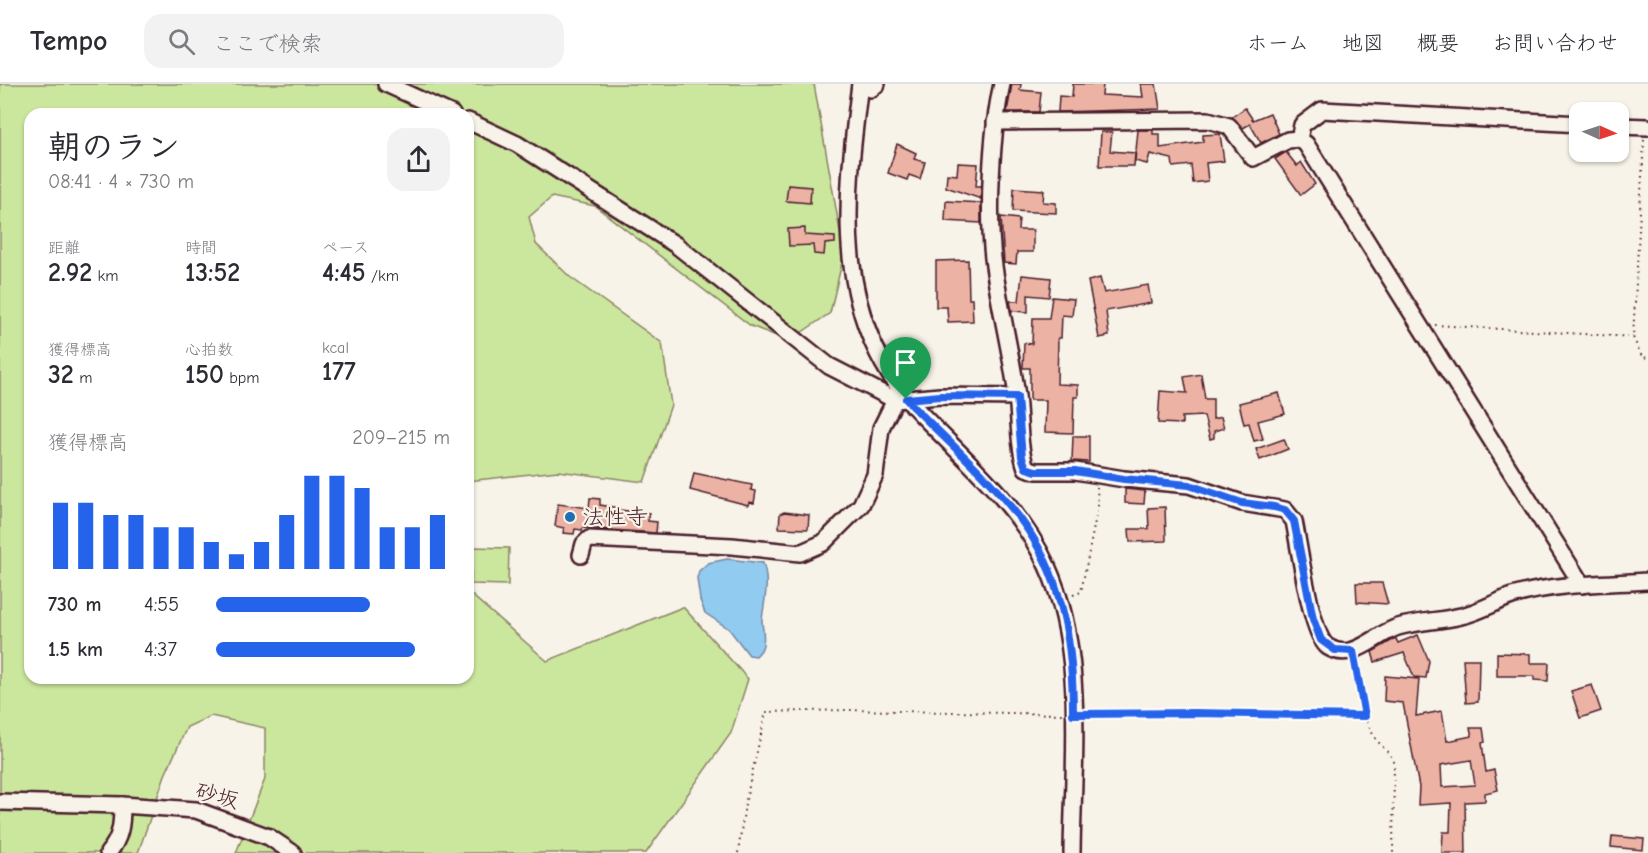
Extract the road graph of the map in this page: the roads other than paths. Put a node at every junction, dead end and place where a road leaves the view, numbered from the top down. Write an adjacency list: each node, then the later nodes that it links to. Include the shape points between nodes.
1 (386, 84): 5 (street)
2 (877, 84): 4 (street, via 870,89)
3 (1002, 84): 6 (street)
4 (860, 85): 13 (street, via 850,185 851,273 858,309)
5 (439, 108)
6 (995, 122): 11 (street, via 1208,120 1229,126 1253,158); 12 (street, via 994,263)
7 (1569, 123): 11 (street, via 1322,110 1302,125)
8 (474, 124): 13 (street, via 517,144 676,245 829,366)
9 (1629, 127): 10 (street)
10 (1647, 128)
11 (1299, 139): 16 (street, via 1306,144)
12 (1017, 397): 13 (street); 16 (street, via 1026,468 1189,485 1242,503 1285,510 1294,521 1313,619 1321,640 1335,650 1353,651 1397,627 1460,617 1511,597)
13 (901, 399): 14 (street, via 881,428 875,475 861,505 823,543 800,553 589,539); 21 (street, via 988,481 1029,531 1048,567 1060,600 1073,663)
14 (581, 555)
15 (1648, 581): 16 (street)
16 (1582, 585)
17 (0, 802): 18 (street, 砂坂)
18 (122, 805): 19 (street, via 122,828); 20 (street, 砂坂, via 196,810 269,837)
19 (108, 853)
20 (293, 853)
21 (1072, 853)

